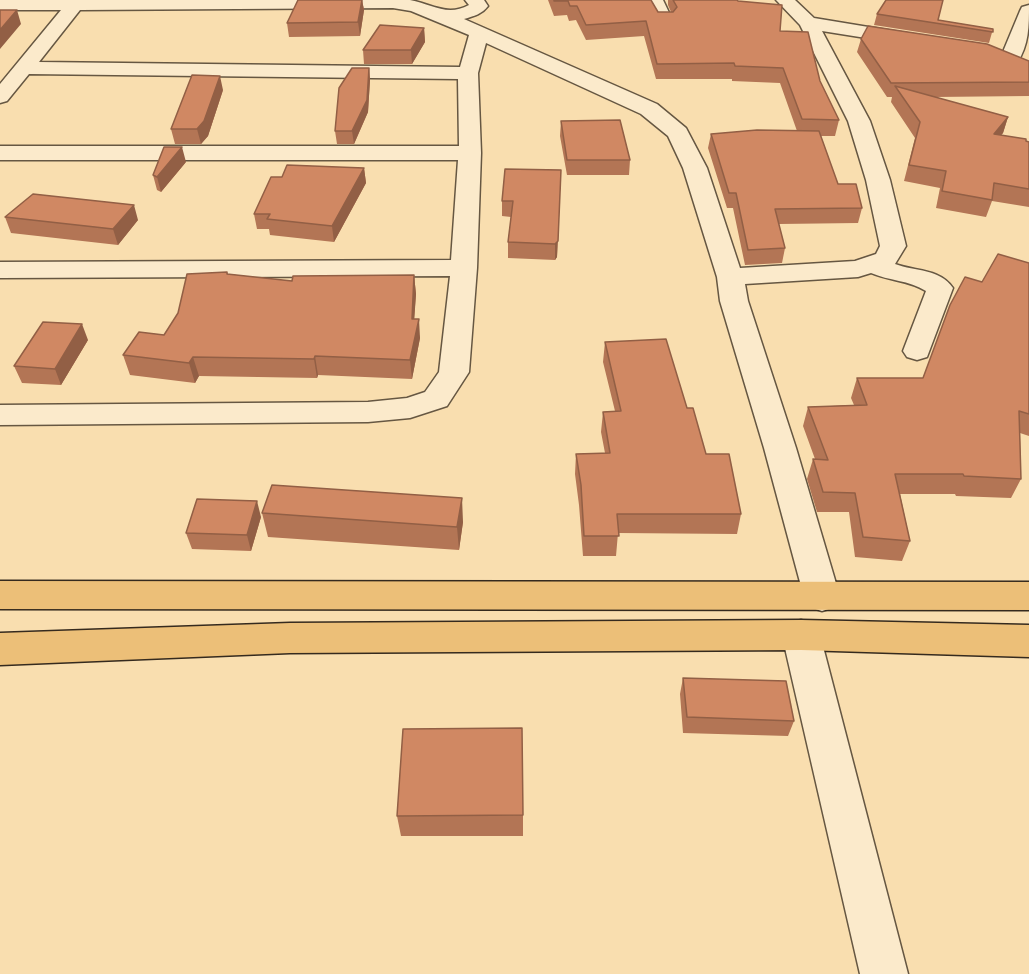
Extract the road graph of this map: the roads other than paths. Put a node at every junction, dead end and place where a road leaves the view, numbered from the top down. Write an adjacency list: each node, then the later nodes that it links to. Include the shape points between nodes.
1 (474, 0): 9 (street, via 479,6 472,11)
2 (654, 0): 10 (street)
3 (77, 2): 4 (street); 6 (street); 14 (street)
4 (223, 2): 5 (street)
5 (393, 2): 9 (street)
6 (0, 5)
7 (800, 10): 12 (street); 19 (street, via 859,121 878,180 892,246 886,259)
8 (1029, 11): 13 (street)
9 (447, 18): 11 (street)
10 (664, 21)
11 (479, 32): 15 (street); 22 (street, via 649,109 678,133 695,168)
12 (931, 42)
13 (1010, 60)
14 (23, 68): 15 (street); 16 (street)
15 (468, 73): 18 (street)
16 (0, 97)
17 (0, 153): 18 (street)
18 (470, 153): 20 (street)
19 (873, 264): 22 (street, via 858,269); 23 (street, via 893,273 922,277 940,288)
20 (464, 268): 21 (street); 24 (street, via 454,372 436,399 410,408 368,412)
21 (0, 270)
22 (730, 277): 27 (street)
23 (917, 351)
24 (0, 415)
25 (0, 595): 27 (main road)
26 (1029, 596): 27 (main road)
27 (822, 597)
28 (801, 635): 29 (main road); 30 (main road, via 290,638); 31 (street)
29 (1029, 641)
30 (0, 649)
31 (884, 974)

